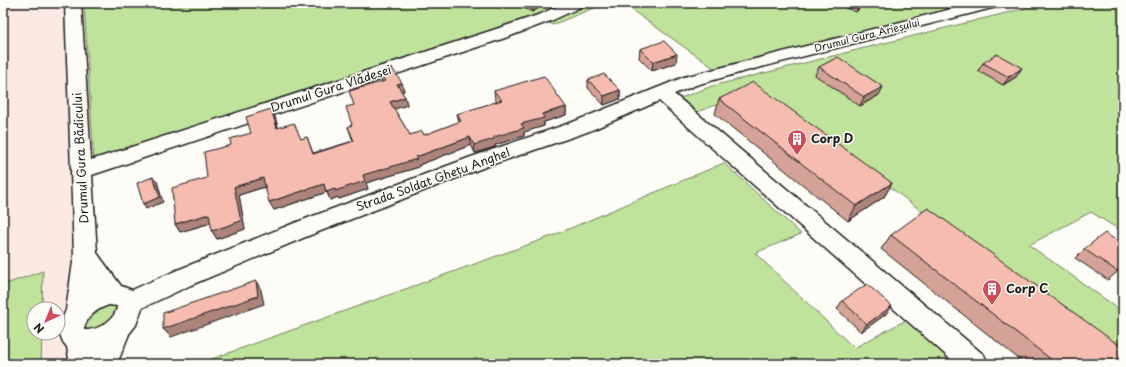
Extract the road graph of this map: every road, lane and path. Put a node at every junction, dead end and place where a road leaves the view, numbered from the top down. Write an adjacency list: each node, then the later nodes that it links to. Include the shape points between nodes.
1 (73, 3): 6 (street, Drumul Gura Bădicului)
2 (577, 3): 6 (street, Drumul Gura Vlădesei, via 499,34)
3 (994, 3): 4 (street, Drumul Gura Arieșului)
4 (740, 67): 5 (street, Strada Soldat Ghețu Anghel, via 690,81)
5 (661, 93): 8 (street, Strada Soldat Ghețu Anghel, via 580,127 478,162 190,275); 13 (street)
6 (82, 171): 7 (street, Drumul Gura Bădicului)
7 (86, 255): 8 (street); 9 (street, Drumul Gura Bădicului)
8 (122, 299): 9 (street, Strada Soldat Ghețu Anghel, via 99,297); 10 (street, via 129,313)
9 (78, 312): 11 (street, Drumul Gura Bădicului, via 72,322 71,332)
10 (118, 329): 11 (street, via 100,340 88,342); 12 (street)
11 (81, 352)
12 (104, 364)
13 (975, 364)

